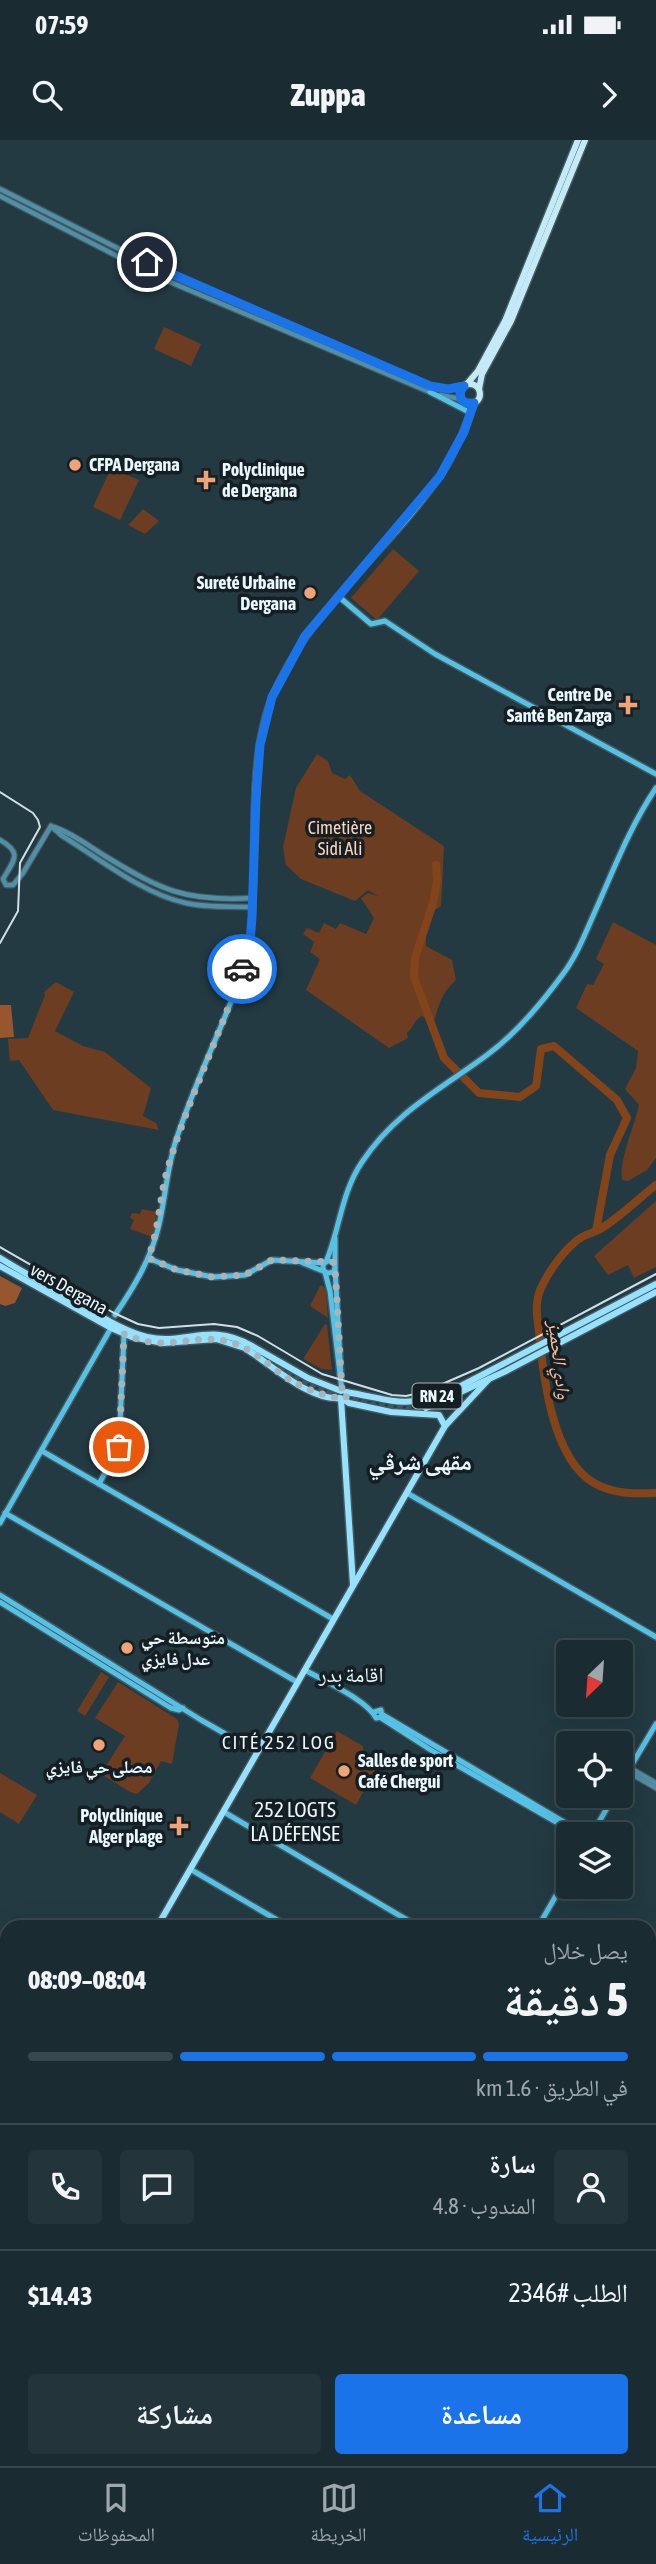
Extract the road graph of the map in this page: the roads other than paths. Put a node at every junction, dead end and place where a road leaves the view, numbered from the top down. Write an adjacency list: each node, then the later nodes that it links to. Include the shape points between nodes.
1 (578, 140): 9 (highway, via 505,321)
2 (585, 140): 10 (highway)
3 (0, 189): 5 (street)
4 (0, 196): 7 (street)
5 (154, 264): 6 (street); 7 (street)
6 (163, 268): 8 (street); 9 (street, via 430,386)
7 (150, 274): 8 (street)
8 (159, 278): 11 (street)
9 (466, 385): 10 (highway); 12 (highway, via 460,392)
10 (479, 389): 13 (highway, via 480,398)
11 (430, 393): 12 (street); 14 (main road)
12 (462, 400): 13 (highway); 14 (main road)
13 (474, 403): 15 (main road)
14 (467, 411): 15 (main road)
15 (467, 421): 16 (main road, via 433,487)
16 (338, 596): 17 (main road, via 371,624 385,621 435,654); 22 (main road, via 296,650 266,716 257,782)
17 (656, 774)
18 (656, 788): 25 (main road, via 631,830 566,971 512,1036 412,1106 375,1143 345,1195)
19 (0, 839): 20 (street, via 15,853 3,879 6,885 13,885 23,873 51,826)
20 (125, 871): 21 (street, via 174,893); 23 (street, via 171,899)
21 (218, 898): 22 (street); 23 (street)
22 (252, 898): 24 (main road)
23 (218, 906): 24 (street)
24 (252, 907): 27 (main road, via 245,961 167,1168 159,1224)
25 (334, 1231): 29 (main road); 31 (main road)
26 (0, 1258): 33 (main road)
27 (148, 1258): 28 (main road, via 213,1277 245,1275 272,1260); 37 (main road)
28 (297, 1261): 29 (main road); 32 (main road)
29 (325, 1262): 31 (main road, via 331,1261); 32 (main road)
30 (0, 1266): 33 (main road, vers Dergana)
31 (335, 1267): 32 (main road, via 332,1273); 41 (main road)
32 (324, 1272): 41 (main road)
33 (24, 1276): 36 (main road); 39 (main road, vers Dergana)
34 (656, 1284): 42 (main road, RN 24)
35 (656, 1292): 42 (main road, RN 24)
36 (97, 1315): 37 (main road); 38 (main road)
37 (115, 1315): 38 (main road)
38 (120, 1327): 43 (main road, via 149,1337 205,1333)
39 (111, 1328): 40 (main road, vers Dergana); 53 (main road)
40 (124, 1334): 43 (main road, vers Dergana, via 155,1343 205,1338); 54 (main road, via 119,1447)
41 (337, 1339): 47 (main road)
42 (556, 1340): 45 (main road, RN 24)
43 (239, 1342): 44 (main road, vers Dergana); 47 (main road, via 300,1386)
44 (250, 1348)
45 (487, 1376): 46 (main road, RN 24, via 418,1402); 49 (main road); 51 (main road, RN 24, via 443,1404); 52 (main road, RN 24)
46 (362, 1395): 47 (main road, RN 24); 48 (main road)
47 (340, 1396): 48 (main road, RN 24); 50 (main road); 50 (main road)
48 (358, 1404): 51 (main road, RN 24)
49 (424, 1407)
50 (343, 1410): 58 (main road)
51 (415, 1413): 52 (main road, RN 24, via 439,1415)
52 (444, 1426): 55 (main road, RN 24)
53 (42, 1451): 54 (main road); 56 (main road)
54 (99, 1485): 65 (main road)
55 (407, 1493): 59 (main road, RN 24); 66 (main road)
56 (5, 1513): 57 (main road); 68 (main road)
57 (0, 1523)
58 (353, 1555): 60 (main road); 62 (main road)
59 (367, 1563): 60 (main road, via 362,1567); 61 (main road, RN 24)
60 (356, 1564): 61 (main road)
61 (358, 1577): 62 (main road, RN 24)
62 (353, 1586): 65 (main road, RN 24)
63 (0, 1595): 69 (main road)
64 (0, 1602): 69 (main road, via 171,1708)
65 (333, 1619): 67 (main road, RN 24)
66 (656, 1637)
67 (306, 1668): 68 (main road, RN 24); 70 (main road, via 375,1711 376,1718)
68 (297, 1682): 72 (main road, RN 24)
69 (183, 1708): 72 (main road)
70 (382, 1717): 77 (main road); 78 (main road)
71 (656, 1724): 73 (main road)
72 (257, 1752): 76 (main road, RN 24)
73 (633, 1763)
74 (633, 1772): 75 (street)
75 (656, 1786)
76 (224, 1812): 79 (main road, RN 24); 83 (main road)
77 (556, 1822)
78 (563, 1822)
79 (190, 1869): 81 (main road, RN 24); 82 (main road)
80 (556, 1896): 84 (main road)
81 (161, 1920)
82 (277, 1920)
83 (407, 1920)
84 (542, 1920)

